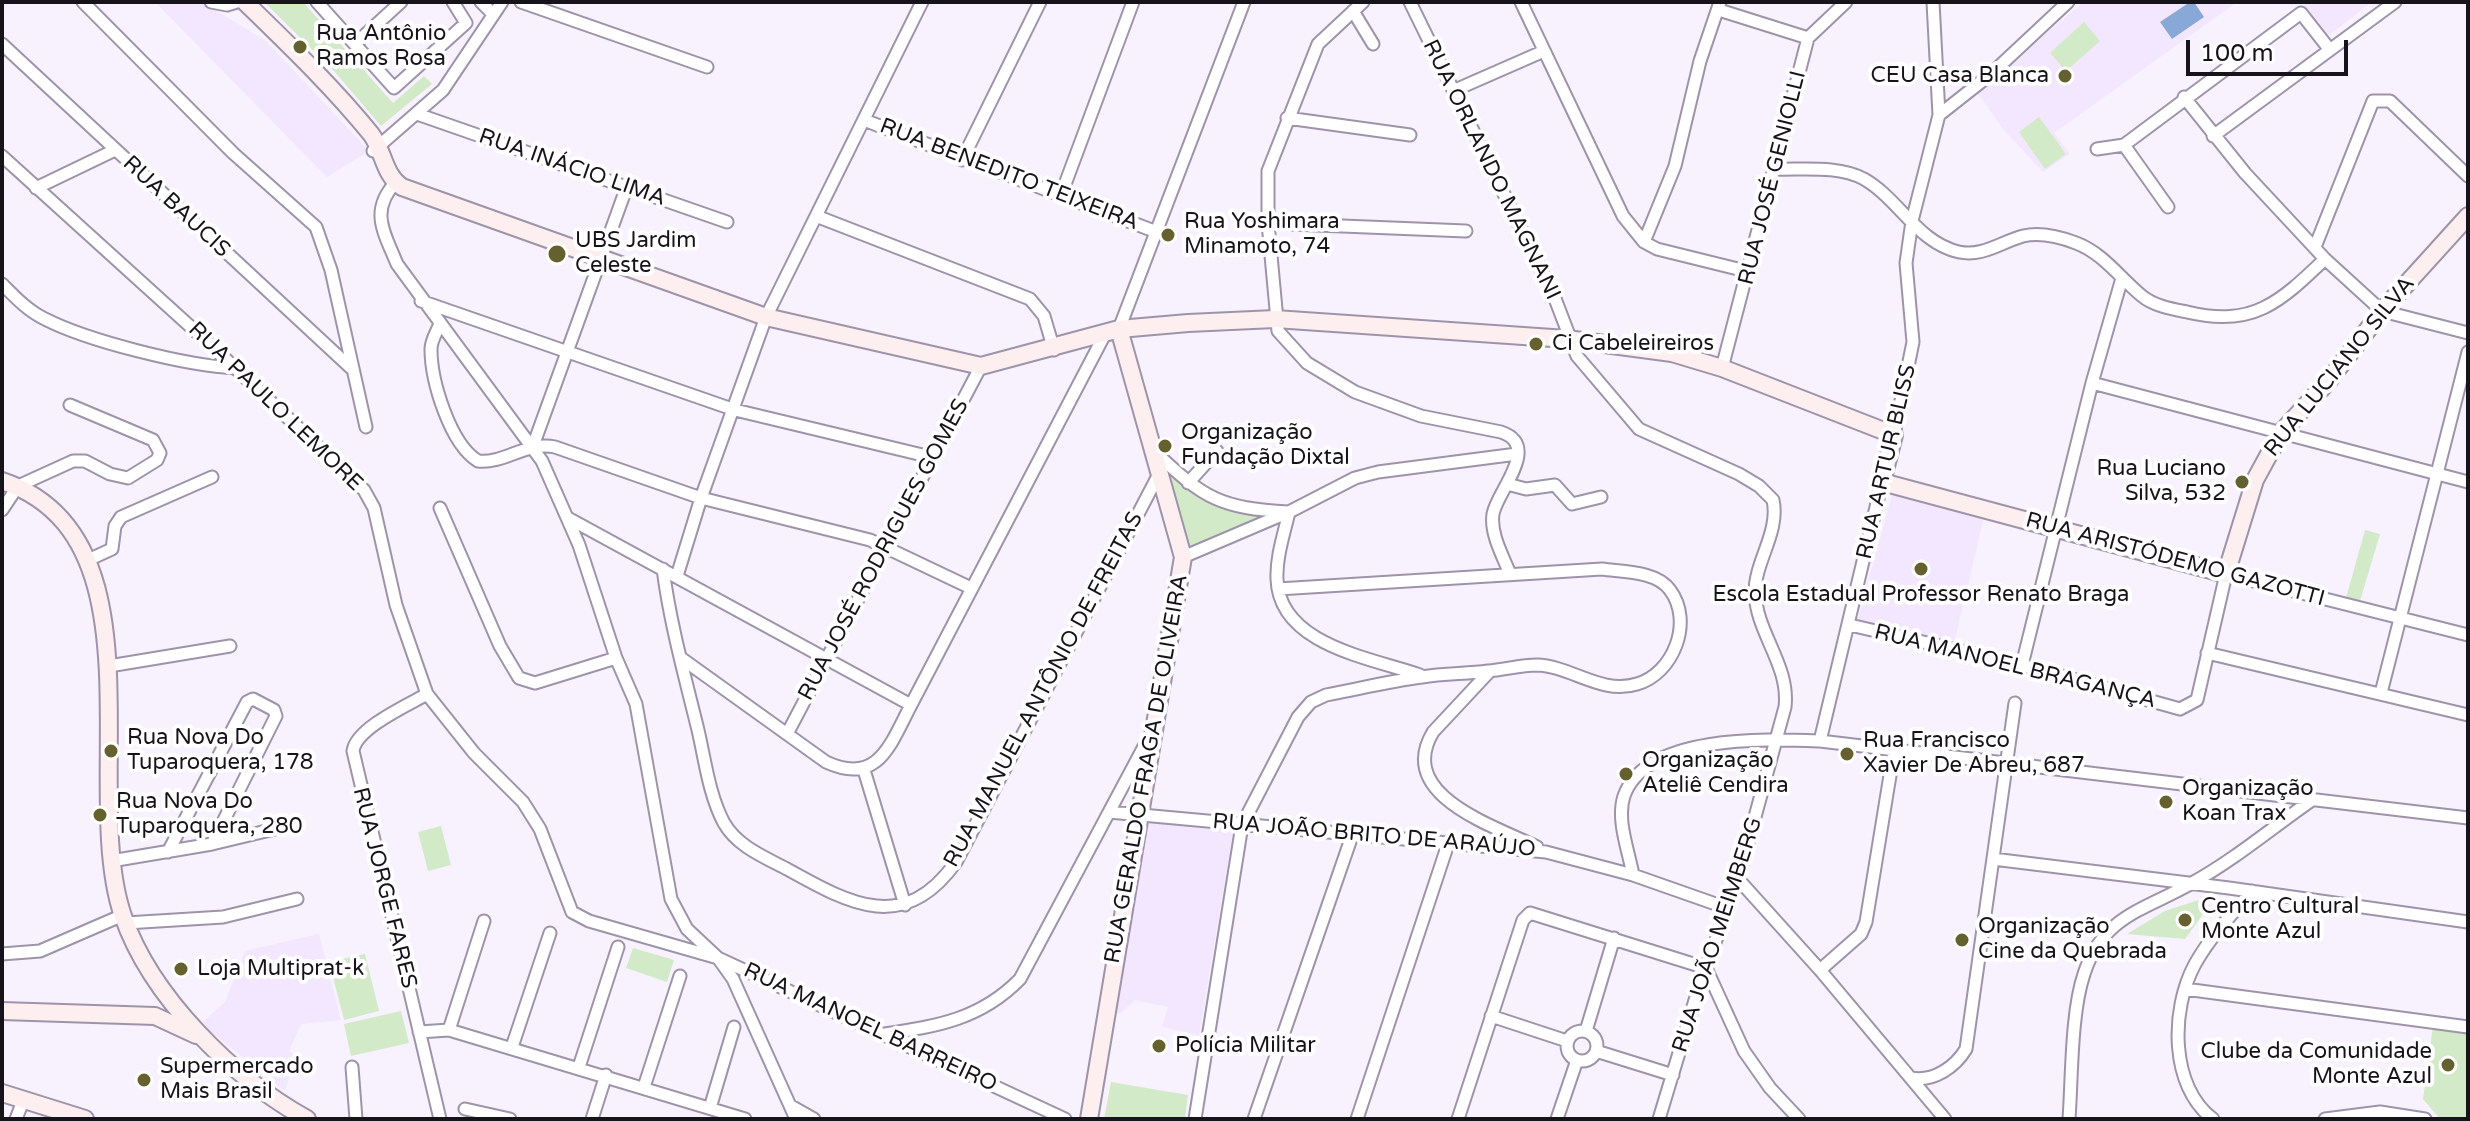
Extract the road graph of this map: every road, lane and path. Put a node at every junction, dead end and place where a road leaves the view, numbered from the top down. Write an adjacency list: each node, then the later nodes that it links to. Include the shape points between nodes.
1 (83, 2): 79 (street, via 233,153 316,227)
2 (211, 2): 19 (street)
3 (317, 2): 26 (street)
4 (401, 2): 26 (street)
5 (453, 2): 26 (street, via 466,23 394,88)
6 (481, 2): 23 (street)
7 (502, 2): 23 (street)
8 (521, 2): 30 (street)
9 (922, 2): 36 (street)
10 (1040, 2): 44 (street)
11 (1133, 2): 50 (street)
12 (1244, 2): 57 (street)
13 (1363, 2): 22 (street)
14 (1410, 2): 31 (street, RUA ORLANDO MAGNANI)
15 (1521, 2): 29 (street)
16 (1933, 2): 34 (street, RUA ARTUR BLISS)
17 (2068, 2): 34 (street)
18 (2395, 2): 28 (street)
19 (237, 3): 42 (street)
20 (1839, 4): 24 (street)
21 (1719, 6): 24 (street); 59 (street, via 1675,166)
22 (1353, 11): 27 (street); 35 (street, via 1318,44)
23 (493, 14): 33 (street, via 443,90)
24 (1808, 38): 45 (street, RUA JOSÉ GENIOLLI)
25 (2, 44): 41 (street, RUA BAUCIS)
26 (355, 44)
27 (1373, 44)
28 (2330, 50): 32 (street, via 2301,13); 38 (street)
29 (1544, 51): 31 (street); 59 (street, via 1623,216)
30 (707, 67)
31 (1455, 90): 73 (street, RUA ORLANDO MAGNANI, via 1554,296)
32 (2184, 97): 38 (street); 39 (street)
33 (417, 114): 42 (street); 49 (street, RUA INÁCIO LIMA)
34 (1939, 115): 54 (street, RUA ARTUR BLISS)
35 (1287, 118): 37 (street); 56 (street, via 1268,171)
36 (864, 120): 44 (street, RUA BENEDITO TEIXEIRA); 52 (street)
37 (1410, 135)
38 (2213, 136): 60 (street)
39 (2124, 145): 40 (street); 51 (street)
40 (2097, 149)
41 (115, 150): 48 (street); 79 (street, RUA BAUCIS)
42 (378, 152): 47 (street)
43 (2, 156): 48 (street, RUA PAULO LEMORE)
44 (962, 160): 50 (street, RUA BENEDITO TEIXEIRA)
45 (1774, 169): 54 (street, via 1850,174 1876,187); 63 (street, RUA JOSÉ GENIOLLI)
46 (2468, 176): 60 (street, via 2390,101 2373,101)
47 (394, 181): 62 (street, via 422,197); 66 (street, via 381,200 382,226 397,264)
48 (36, 188): 78 (street, RUA PAULO LEMORE)
49 (626, 189): 55 (street, RUA INÁCIO LIMA); 62 (street)
50 (1061, 195): 57 (street, RUA BENEDITO TEIXEIRA)
51 (2168, 207)
52 (816, 216): 68 (street); 74 (street, via 1030,299 1044,316)
53 (2468, 216): 67 (street, RUA LUCIANO SILVA)
54 (1912, 221): 64 (street, via 1931,240 1971,254 2022,236 2061,237 2093,249); 86 (street, RUA ARTUR BLISS, via 1905,279 1913,342)
55 (727, 222)
56 (1268, 223): 58 (street); 69 (street)
57 (1154, 231): 71 (street)
58 (1466, 231)
59 (1644, 242): 63 (street, via 1668,254)
60 (2315, 247): 61 (street)
61 (2325, 259): 64 (street, via 2284,299 2233,319 2160,305); 67 (street)
62 (601, 260): 68 (street); 75 (street)
63 (1750, 272): 80 (street, RUA JOSÉ GENIOLLI)
64 (2122, 278): 81 (street)
65 (2, 284): 78 (street, via 54,323 200,365)
66 (421, 301): 70 (street); 75 (street)
67 (2382, 311): 72 (street); 85 (street, RUA LUCIANO SILVA)
68 (766, 317): 77 (street); 83 (street)
69 (1275, 319): 71 (street); 73 (street); 90 (street, via 1285,342 1326,378 1421,416 1508,435)
70 (439, 326): 87 (street); 87 (street, via 431,349 444,411 472,458 488,462)
71 (1112, 332): 74 (street); 89 (street, RUA GERALDO FRAGA DE OLIVEIRA); 114 (street)
72 (2468, 333)
73 (1567, 339): 80 (street, via 1650,348); 136 (street, RUA JOÃO MEIMBERG, via 1639,429 1739,474 1773,500 1774,518 1755,593 1785,681)
74 (1054, 350): 77 (street)
75 (569, 351): 83 (street); 87 (street)
76 (2468, 352): 93 (street)
77 (981, 366): 91 (street, RUA JOSÉ RODRIGUES GOMES)
78 (236, 368): 129 (street, RUA PAULO LEMORE, via 364,490 374,508 396,605)
79 (352, 368): 84 (street)
80 (1722, 368): 86 (street)
81 (2092, 383): 85 (street); 106 (street)
82 (70, 405): 98 (street, via 153,440 160,453 157,460 128,478 73,461)
83 (735, 410): 91 (street); 101 (street)
84 (366, 427)
85 (2280, 434): 93 (street); 112 (street, RUA LUCIANO SILVA, via 2255,480)
86 (1894, 435): 95 (street, RUA ARTUR BLISS)
87 (533, 446): 101 (street, via 555,447); 105 (street)
88 (1217, 451): 97 (street)
89 (1155, 452): 92 (street, RUA GERALDO FRAGA DE OLIVEIRA); 97 (street)
90 (1517, 454): 99 (street); 104 (street, via 1378,472)
91 (931, 457): 107 (street, RUA JOSÉ RODRIGUES GOMES)
92 (1160, 471): 108 (street, RUA GERALDO FRAGA DE OLIVEIRA); 159 (street, RUA MANUEL ANTÔNIO DE FREITAS, via 956,862 944,879)
93 (2438, 475): 96 (street); 116 (street)
94 (212, 477): 109 (street, via 121,517 112,549)
95 (1882, 482): 106 (street, RUA ARISTÓDEMO GAZOTTI); 117 (street, RUA ARTUR BLISS)
96 (2468, 482)
97 (1188, 483): 104 (street, via 1233,507)
98 (10, 484): 103 (street); 109 (street, via 60,520)
99 (1507, 484): 100 (street, via 1526,489 1555,485 1572,504); 111 (street, via 1496,502 1493,524)
100 (1601, 497)
101 (701, 498): 107 (street); 113 (street)
102 (440, 508): 121 (street, via 519,678 535,683)
103 (2, 510)
104 (1289, 512): 108 (street); 115 (street, via 1277,567)
105 (568, 518): 110 (street); 121 (street)
106 (2056, 528): 112 (street, RUA ARISTÓDEMO GAZOTTI); 124 (street)
107 (887, 546): 114 (street); 123 (street, RUA JOSÉ RODRIGUES GOMES)
108 (1183, 557): 134 (street, RUA GERALDO FRAGA DE OLIVEIRA)
109 (88, 560): 125 (street, via 105,623)
110 (663, 569): 113 (street); 122 (street)
111 (1510, 574): 115 (street); 126 (street, via 1602,569 1654,578 1675,599 1676,643 1656,676 1625,687 1550,666)
112 (2226, 574): 116 (street, RUA ARISTÓDEMO GAZOTTI); 120 (street, RUA LUCIANO SILVA)
113 (677, 576): 123 (street)
114 (971, 588): 131 (street)
115 (1278, 589): 127 (street, via 1293,620 1309,634)
116 (2400, 619): 118 (street, RUA ARISTÓDEMO GAZOTTI); 128 (street)
117 (1850, 625): 124 (street, RUA MANOEL BRAGANÇA); 137 (street, RUA ARTUR BLISS)
118 (2468, 635)
119 (230, 646): 125 (street)
120 (2207, 653): 128 (street); 132 (street, RUA LUCIANO SILVA, via 2197,700)
121 (616, 658): 168 (street, via 641,724 671,899 687,929)
122 (681, 658): 135 (street); 159 (street, via 716,806 734,837 841,899 870,907)
123 (826, 661): 131 (street); 135 (street, RUA JOSÉ RODRIGUES GOMES)
124 (2022, 665): 132 (street, RUA MANOEL BRAGANÇA)
125 (109, 666): 153 (street, via 106,810)
126 (1490, 671): 127 (street); 151 (street, via 1433,732 1424,768 1434,789 1448,801)
127 (1423, 676): 145 (street, via 1311,702)
128 (2381, 693): 133 (street)
129 (427, 694): 168 (street, RUA PAULO LEMORE, via 474,753 523,802 540,829 572,912); 181 (street, RUA JORGE FARES, via 366,731 353,745)
130 (2015, 703): 139 (street)
131 (911, 705): 140 (street, via 888,747)
132 (2180, 709)
133 (2468, 715)
134 (1156, 724): 142 (street); 143 (street, RUA GERALDO FRAGA DE OLIVEIRA)
135 (787, 734): 140 (street, via 839,768)
136 (1778, 739): 137 (street); 154 (street, via 1667,753 1639,773 1622,811); 155 (street, RUA JOÃO MEIMBERG)
137 (1820, 741): 138 (street)
138 (1894, 751): 139 (street); 170 (street, via 1866,922 1853,942)
139 (2006, 763): 141 (street); 152 (street)
140 (864, 770): 159 (street)
141 (2312, 800): 144 (street); 156 (street)
142 (1109, 812): 143 (street, RUA JOÃO BRITO DE ARAÚJO); 182 (street, via 1036,955 1002,998 955,1021)
143 (1138, 814): 145 (street, RUA JOÃO BRITO DE ARAÚJO); 210 (street, RUA GERALDO FRAGA DE OLIVEIRA)
144 (2468, 818)
145 (1242, 825): 147 (street, RUA JOÃO BRITO DE ARAÚJO); 211 (street)
146 (287, 826): 149 (street)
147 (1353, 833): 148 (street, RUA JOÃO BRITO DE ARAÚJO); 212 (street)
148 (1449, 841): 151 (street, RUA JOÃO BRITO DE ARAÚJO); 213 (street)
149 (212, 844): 150 (street); 150 (street, via 276,716 253,699)
150 (168, 852): 153 (street)
151 (1546, 852): 154 (street, RUA JOÃO BRITO DE ARAÚJO)
152 (1993, 859): 156 (street); 192 (street, via 1966,1049 1951,1067)
153 (111, 861): 161 (street)
154 (1633, 875): 160 (street, RUA JOÃO BRITO DE ARAÚJO)
155 (1738, 879): 160 (street, RUA JOÃO MEIMBERG); 170 (street)
156 (2193, 883): 157 (street); 219 (street, via 2124,916 2094,951 2081,990)
157 (2252, 891): 163 (street); 173 (street, via 2203,950)
158 (297, 899): 161 (street, via 223,917)
159 (905, 905)
160 (1727, 908): 169 (street, RUA JOÃO MEIMBERG)
161 (124, 919): 167 (street, via 40,951); 172 (street)
162 (484, 921): 179 (street)
163 (2468, 922)
164 (550, 933): 185 (street)
165 (1614, 938): 169 (street); 176 (street, via 1530,913 1523,920); 180 (street)
166 (618, 947): 189 (street)
167 (2, 954)
168 (718, 958): 182 (street, RUA MANOEL BARREIRO); 196 (street, via 740,994)
169 (1706, 968): 191 (street, RUA JOÃO MEIMBERG); 217 (street, via 1744,1051)
170 (1820, 970): 192 (street)
171 (680, 976): 193 (street)
172 (164, 989): 175 (street, via 164,1005); 183 (street)
173 (2185, 989): 178 (street); 220 (street, via 2179,1054 2184,1084)
174 (2, 1011): 175 (street)
175 (155, 1016): 183 (street)
176 (1491, 1016): 184 (street); 214 (street)
177 (734, 1027): 197 (street)
178 (2468, 1027)
179 (449, 1030): 181 (street); 185 (street)
180 (1586, 1031): 184 (street, via 1573,1033); 186 (street, via 1595,1039)
181 (419, 1032): 203 (street, RUA JORGE FARES)
182 (884, 1034): 209 (street, RUA MANOEL BARREIRO)
183 (200, 1037): 201 (street)
184 (1567, 1041): 187 (street, via 1568,1053)
185 (512, 1047): 189 (street)
186 (1596, 1051): 187 (street); 191 (street)
187 (1577, 1060): 215 (street)
188 (352, 1067): 202 (street)
189 (579, 1067): 190 (street)
190 (606, 1075): 193 (street); 205 (street)
191 (1673, 1075): 216 (street, RUA JOÃO MEIMBERG)
192 (1911, 1078): 218 (street)
193 (644, 1087): 197 (street)
194 (2, 1093): 195 (street)
195 (23, 1101): 199 (street); 200 (street)
196 (789, 1105): 207 (street); 208 (street)
197 (710, 1108): 206 (street)
198 (465, 1109): 204 (street)
199 (16, 1119)
200 (85, 1119)
201 (307, 1119)
202 (356, 1119)
203 (440, 1119)
204 (510, 1119)
205 (592, 1119)
206 (745, 1119)
207 (796, 1119)
208 (814, 1119)
209 (1065, 1119)
210 (1089, 1119)
211 (1195, 1119)
212 (1254, 1119)
213 (1357, 1119)
214 (1458, 1119)
215 (1557, 1119)
216 (1659, 1119)
217 (1799, 1119)
218 (1945, 1119)
219 (2069, 1119)
220 (2213, 1119)
221 (2325, 1119): 222 (street, via 2380,1112)
222 (2425, 1119)

